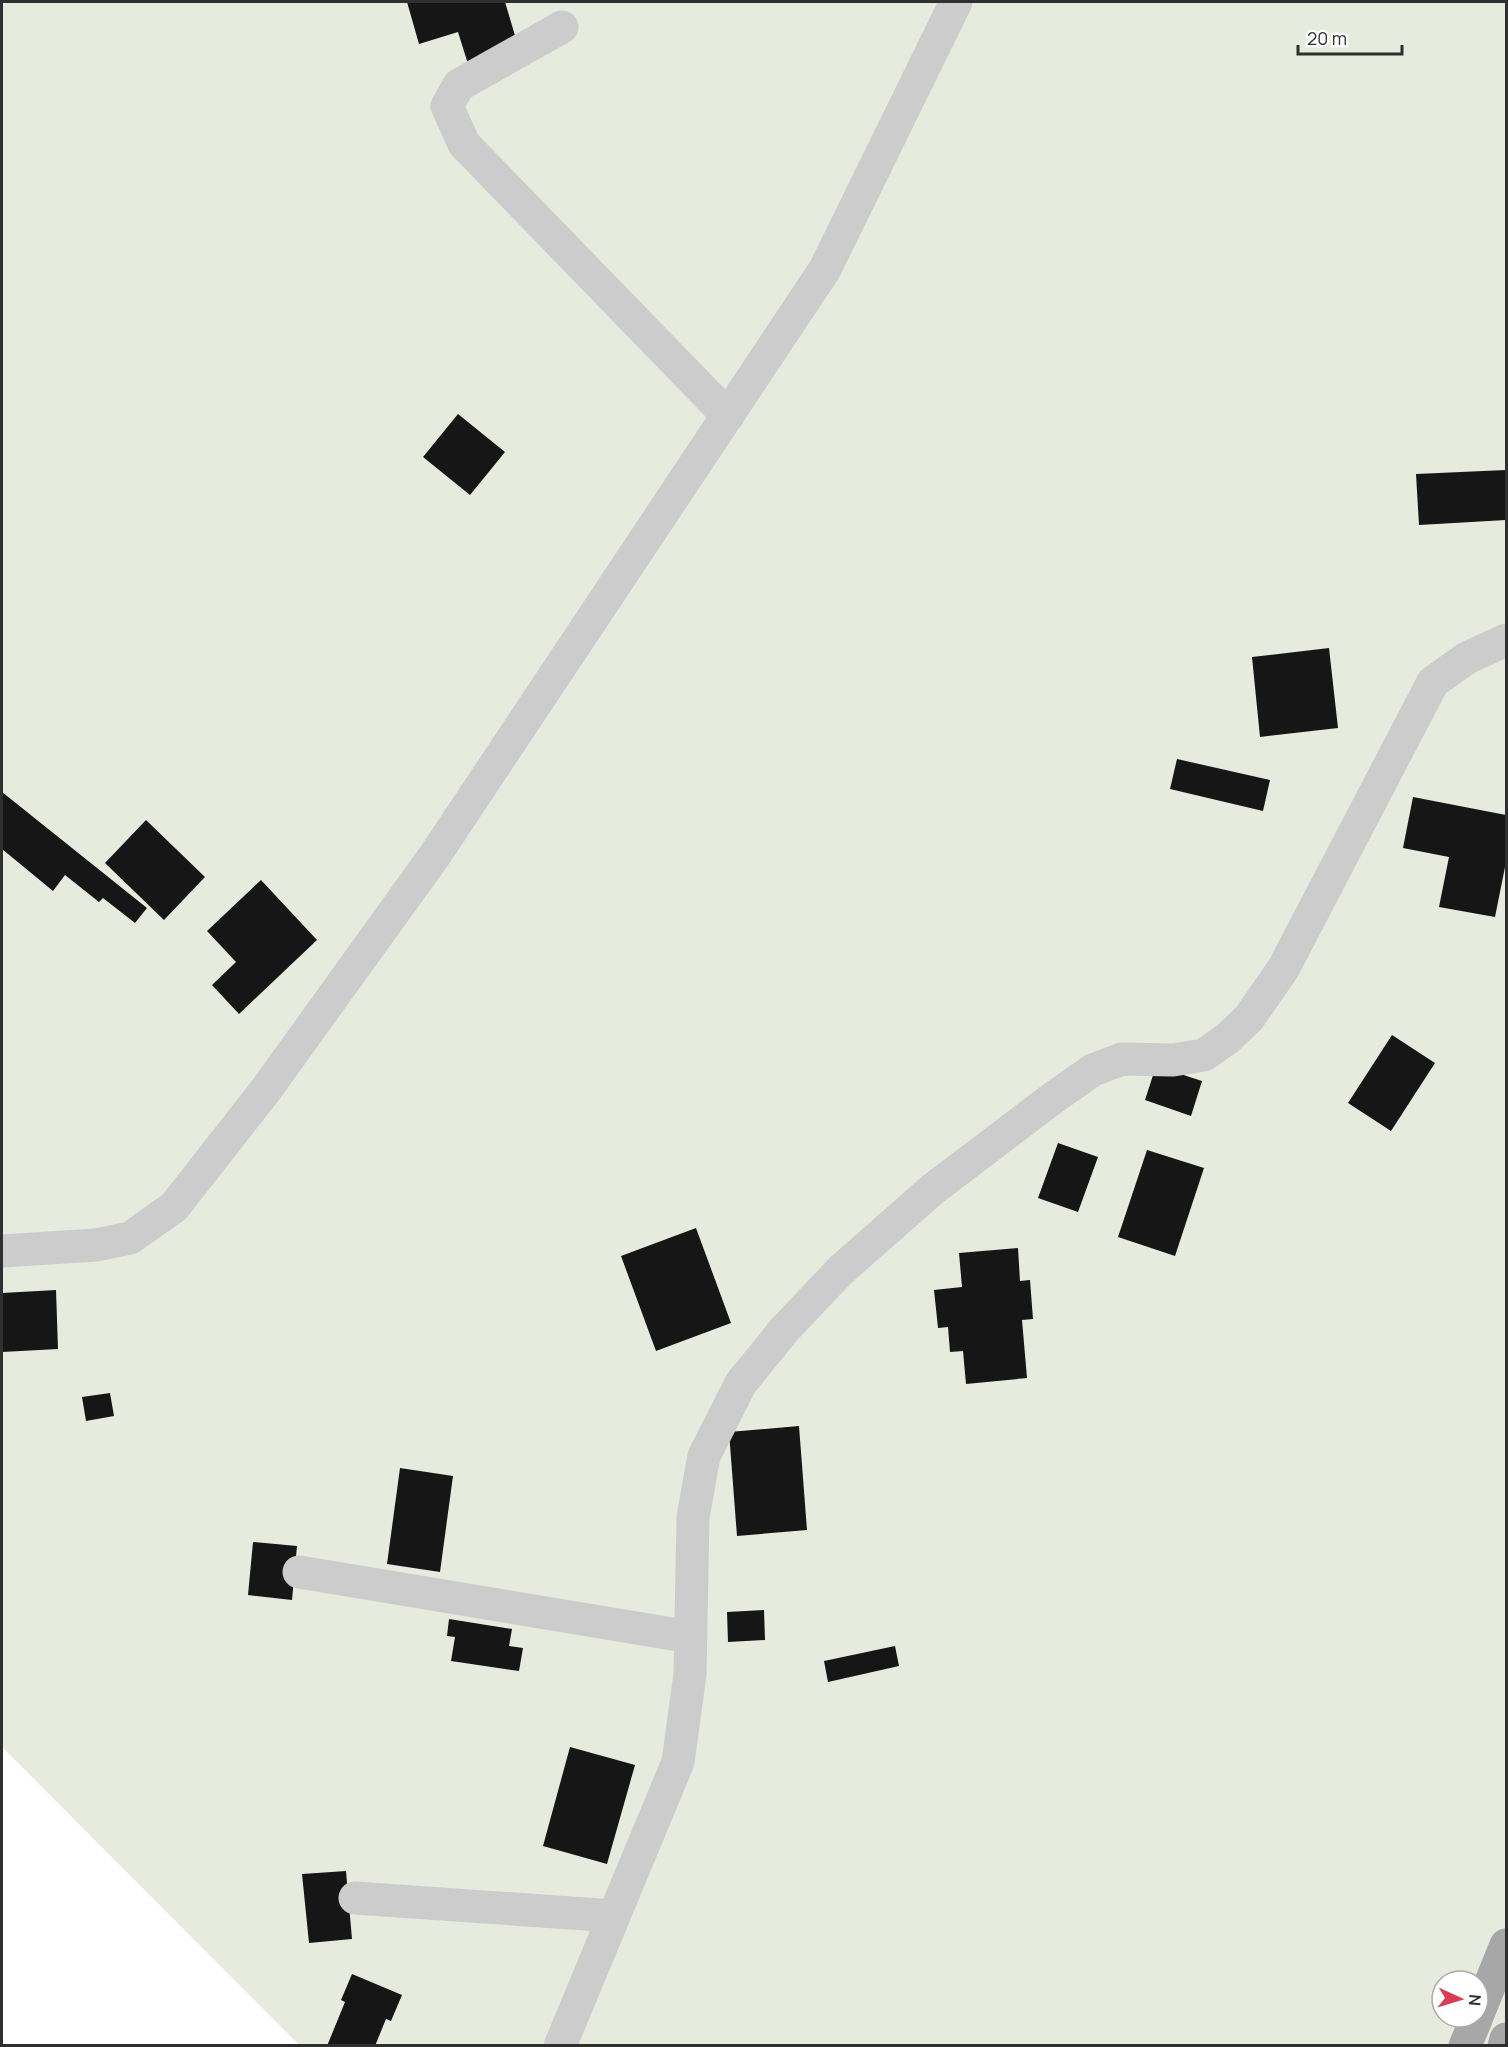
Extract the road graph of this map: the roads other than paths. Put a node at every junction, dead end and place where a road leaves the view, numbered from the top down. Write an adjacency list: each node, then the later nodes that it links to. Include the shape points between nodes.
1 (956, 2): 3 (street, via 825,269)
2 (562, 27): 3 (street, via 459,86 447,106 464,144)
3 (728, 416): 5 (street, via 435,855 265,1091 174,1207 130,1238 96,1245)
4 (1506, 640): 7 (street, via 1467,658 1433,682 1283,969 1249,1018 1204,1055 1173,1060 1122,1059 1077,1082 933,1189 841,1270 748,1374 705,1456 693,1517)
5 (2, 1251)
6 (299, 1572): 7 (street)
7 (691, 1637): 9 (street, via 678,1762)
8 (355, 1898): 9 (street)
9 (614, 1916): 14 (street)
10 (1506, 1945): 11 (main road)
11 (1490, 1984)
12 (1472, 2029): 15 (main road)
13 (1506, 2039): 16 (main road)
14 (560, 2046)
15 (1465, 2046)
16 (1504, 2046)

